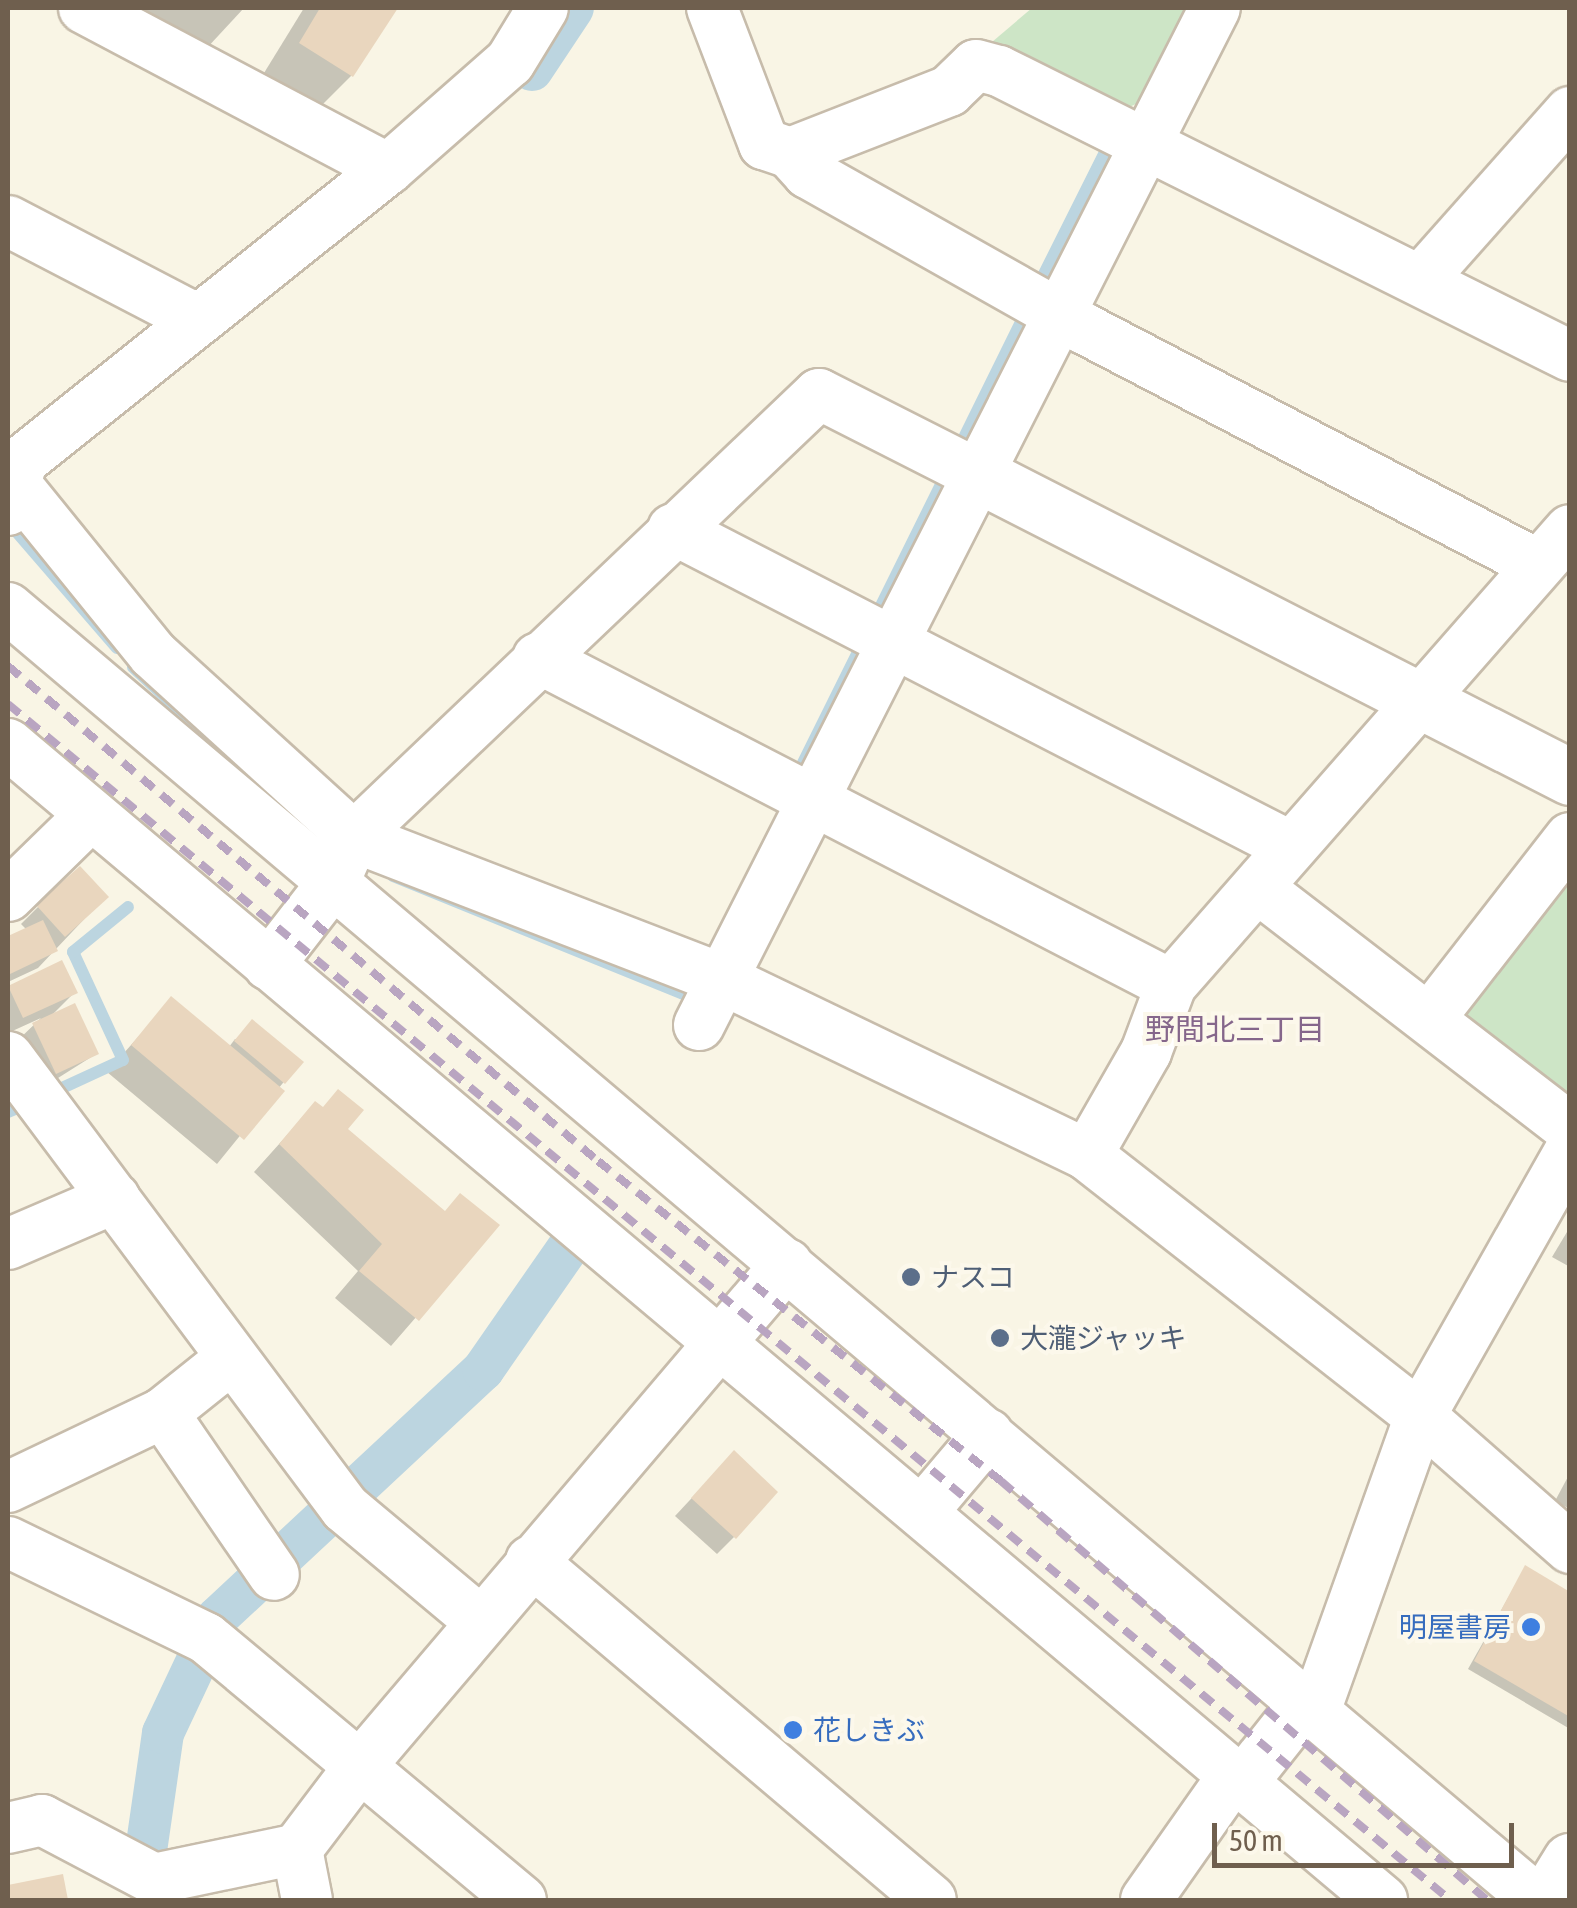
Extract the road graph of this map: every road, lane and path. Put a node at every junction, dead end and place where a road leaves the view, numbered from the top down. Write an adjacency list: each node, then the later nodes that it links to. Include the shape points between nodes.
1 (84, 8): 8 (street)
2 (543, 8): 8 (street, via 510,62)
3 (712, 8): 7 (street, via 764,144)
4 (1214, 8): 6 (street)
5 (1570, 112): 10 (street)
6 (1142, 147): 7 (street, via 976,65 949,91); 10 (street); 11 (street)
7 (790, 153): 11 (street, via 808,173)
8 (388, 169): 12 (street)
9 (8, 220): 12 (street)
10 (1421, 280): 13 (street)
11 (1059, 310): 14 (street); 17 (street)
12 (196, 319): 15 (street, via 22,461)
13 (1570, 356)
14 (978, 474): 16 (street, via 819,394); 19 (street); 21 (street)
15 (10, 496): 28 (street)
16 (672, 530): 19 (street); 20 (street)
17 (1553, 547): 21 (street)
18 (8, 608): 28 (street)
19 (894, 641): 24 (street); 27 (street)
20 (538, 658): 24 (street); 28 (street)
21 (1416, 697): 23 (street); 27 (street, via 1409,721)
22 (8, 744): 25 (street)
23 (1570, 777)
24 (812, 799): 32 (street); 33 (street)
25 (90, 816): 30 (street); 31 (street)
26 (1570, 838): 34 (street)
27 (1289, 846): 29 (street)
28 (344, 858): 31 (street); 32 (street); 42 (street)
29 (1258, 888): 33 (street); 34 (street)
30 (8, 896)
31 (269, 965): 43 (street)
32 (722, 979): 35 (street); 39 (street)
33 (1171, 984): 39 (street, via 1146,1052)
34 (1430, 1018): 37 (street)
35 (699, 1025)
36 (8, 1056): 40 (street)
37 (1570, 1128)
38 (1570, 1152): 46 (street)
39 (1087, 1155): 46 (street)
40 (115, 1198): 41 (street); 44 (street)
41 (8, 1244)
42 (787, 1264): 43 (street); 47 (street)
43 (722, 1343): 49 (street); 52 (street)
44 (232, 1358): 45 (street); 54 (street, via 345,1508)
45 (163, 1413): 48 (street); 53 (street)
46 (1420, 1416): 51 (street); 55 (street)
47 (988, 1434): 49 (street); 55 (street)
48 (8, 1487)
49 (922, 1512): 57 (street)
50 (8, 1542): 56 (street, via 206,1638)
51 (1570, 1548)
52 (531, 1562): 54 (street); 63 (street)
53 (270, 1569)
54 (479, 1620): 56 (street)
55 (1314, 1712): 57 (street, via 1295,1716 1253,1769); 66 (street)
56 (360, 1766): 59 (street); 62 (street)
57 (1233, 1776): 64 (street); 65 (street)
58 (8, 1828): 59 (street, via 42,1820 154,1878)
59 (297, 1849): 61 (street)
60 (1570, 1861): 67 (street)
61 (307, 1900)
62 (520, 1900)
63 (932, 1900)
64 (1146, 1900)
65 (1382, 1900)
66 (1537, 1900)
67 (1546, 1900)

